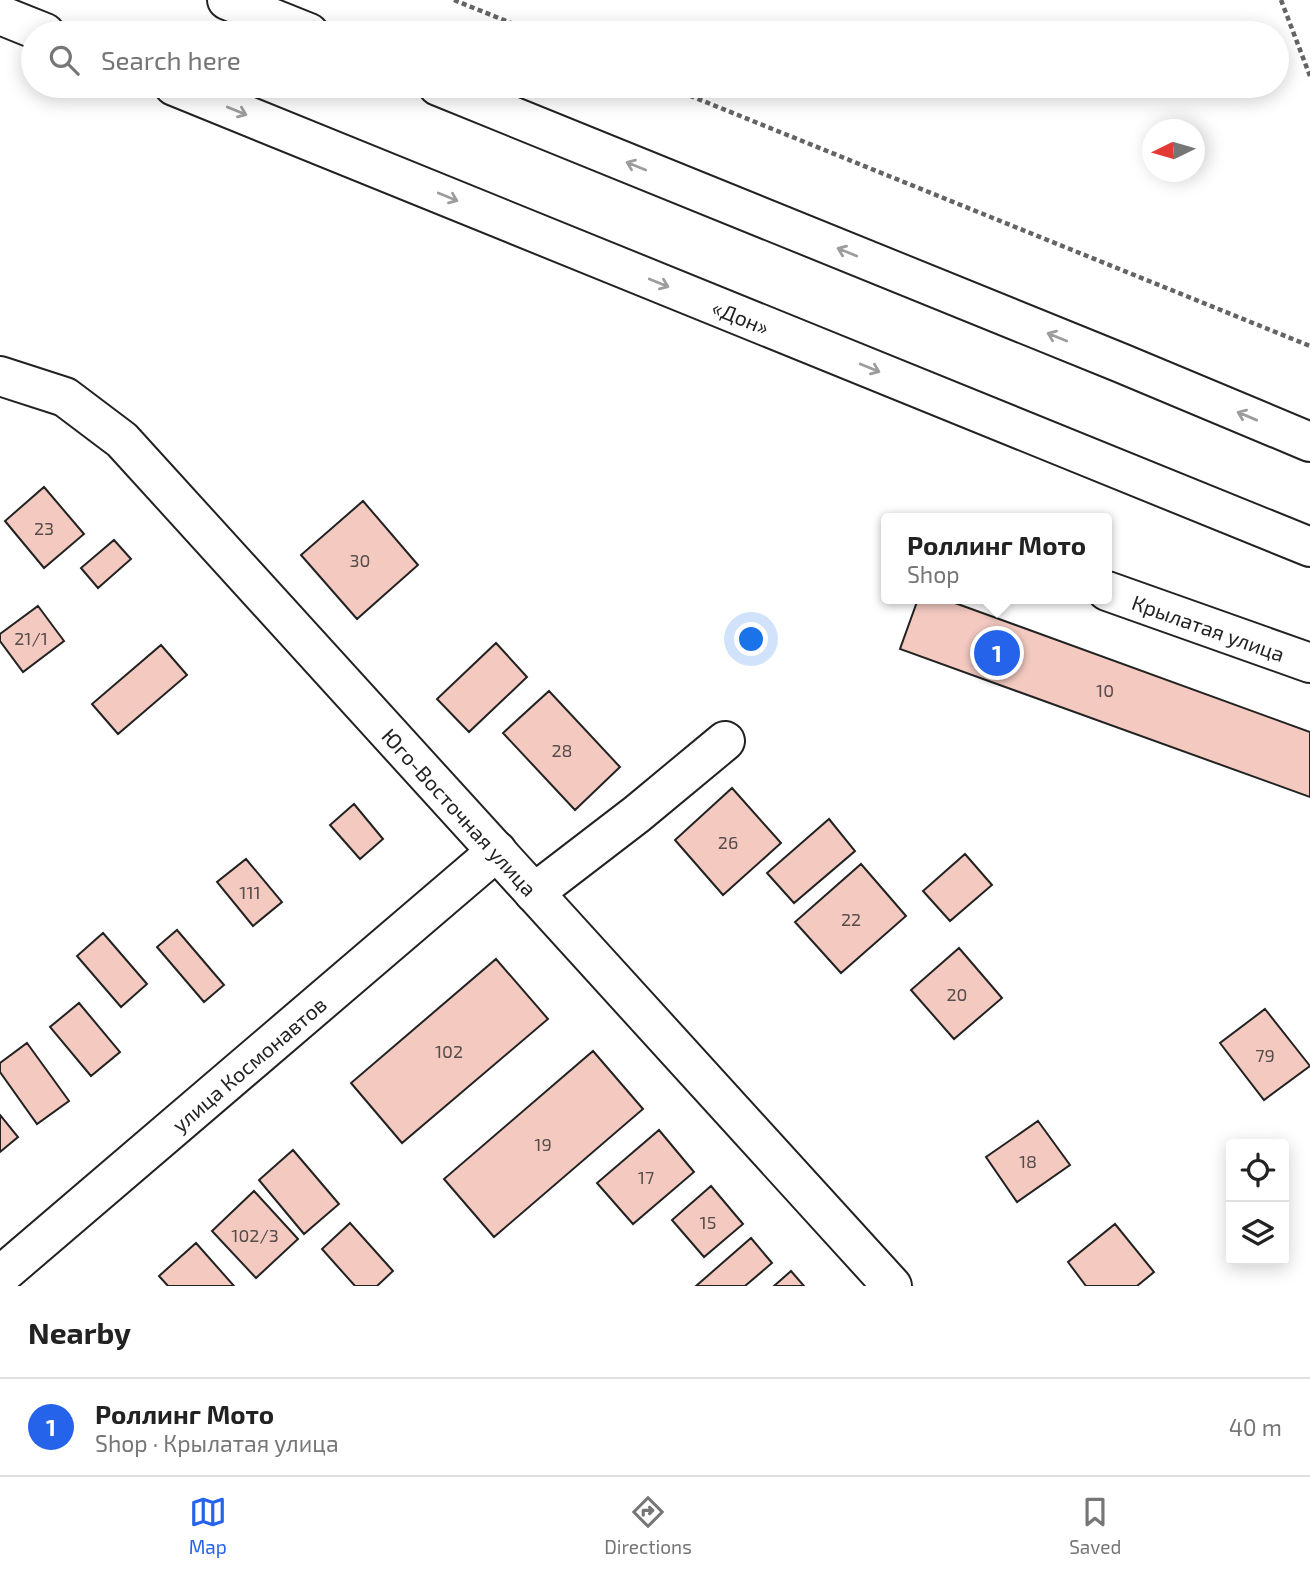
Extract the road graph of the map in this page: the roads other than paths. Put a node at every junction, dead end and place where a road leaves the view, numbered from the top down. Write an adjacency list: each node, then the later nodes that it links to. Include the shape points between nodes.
1 (227, 0): 3 (main road)
2 (0, 15): 4 (main road)
3 (279, 21)
4 (21, 23)
5 (204, 98): 9 (main road, «Дон», one-way to 9)
6 (468, 98): 8 (main road, one-way to 6)
7 (0, 376): 13 (main road, Юго-Восточная улица, via 65,397 122,440)
8 (1310, 442)
9 (1310, 547)
10 (1112, 593): 11 (main road, Крылатая улица)
11 (1310, 663)
12 (725, 741): 14 (main road)
13 (497, 851): 14 (main road, Юго-Восточная улица); 15 (main road, улица Космонавтов)
14 (534, 892): 16 (main road, Юго-Восточная улица)
15 (0, 1276)
16 (892, 1286)

